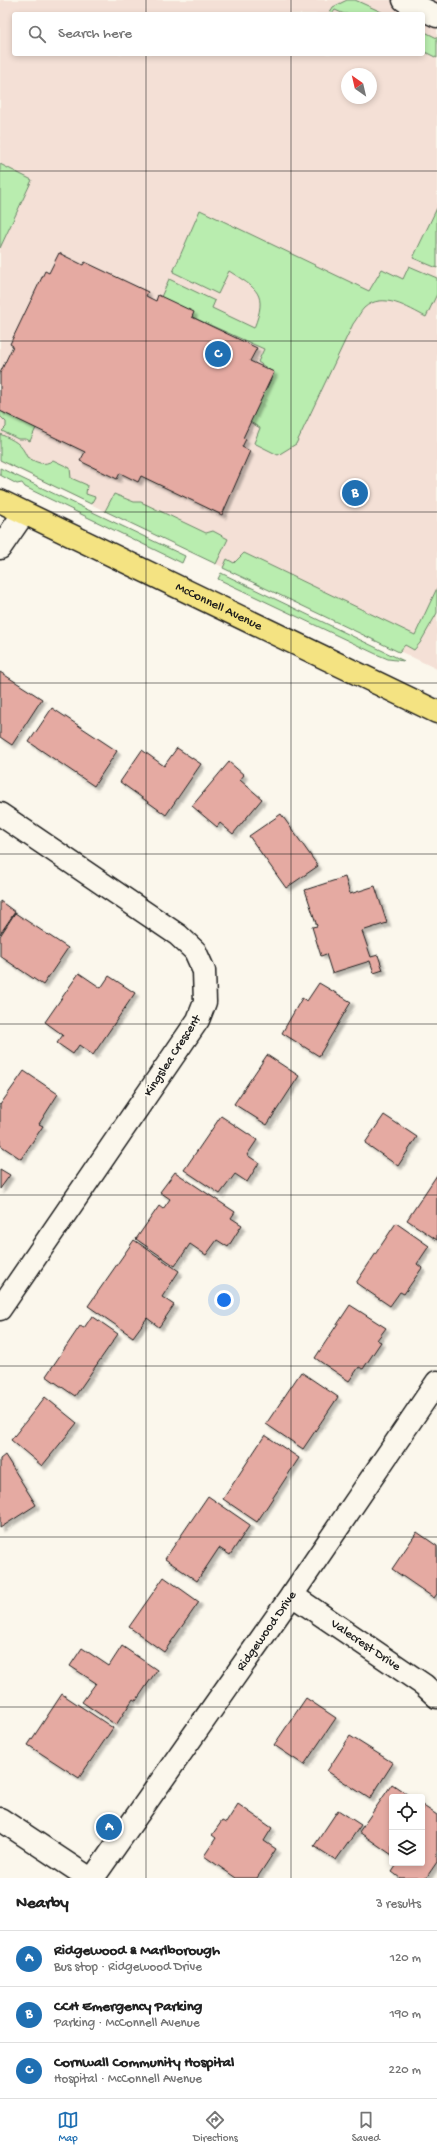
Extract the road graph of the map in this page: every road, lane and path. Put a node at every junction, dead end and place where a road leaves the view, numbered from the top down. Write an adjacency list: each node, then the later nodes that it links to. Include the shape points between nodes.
1 (404, 0): 2 (street)
2 (437, 16)
3 (0, 501): 4 (main road, McConnell Avenue)
4 (24, 513): 5 (street); 6 (main road, McConnell Avenue)
5 (0, 548)
6 (435, 707)
7 (0, 814): 8 (street, Kingslea Crescent, via 178,935 195,951 204,971 206,1002 198,1020)
8 (0, 1309)
9 (437, 1382): 10 (street, Ridgewood Drive)
10 (292, 1595): 11 (street, Valecrest Drive, via 424,1685); 14 (street, Ridgewood Drive)
11 (437, 1697)
12 (0, 1819): 13 (street)
13 (89, 1878)
14 (93, 1878)

